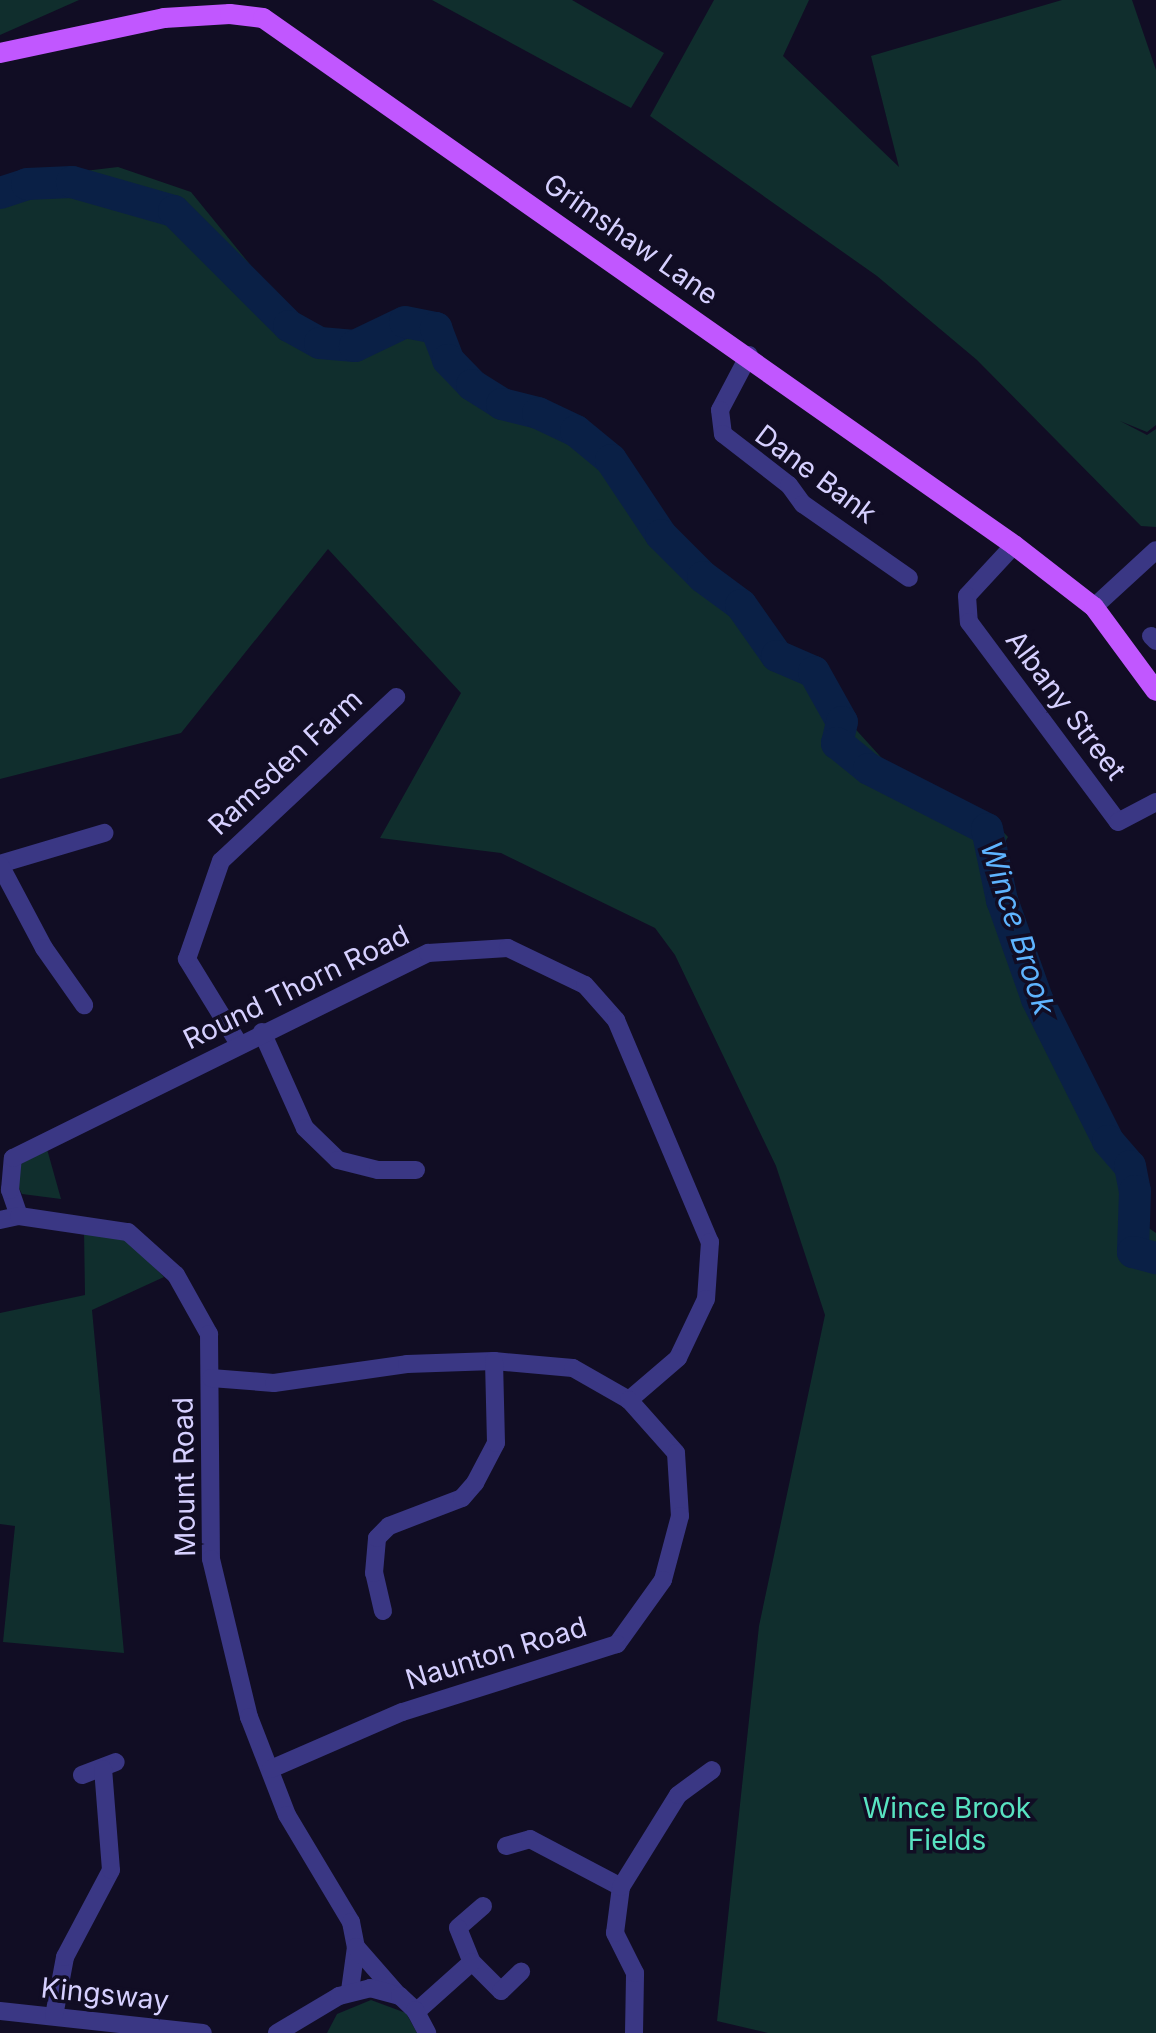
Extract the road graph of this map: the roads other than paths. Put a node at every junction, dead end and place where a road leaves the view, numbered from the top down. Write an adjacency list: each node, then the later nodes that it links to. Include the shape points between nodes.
1 (0, 53): 2 (main road, Grimshaw Lane, via 164,18 263,18)
2 (749, 355): 3 (main road, Grimshaw Lane); 5 (street, Dane Bank, via 720,410 723,434 883,568)
3 (1014, 545): 6 (main road, Grimshaw Lane); 9 (street, Albany Street, via 967,596 969,622 1118,822)
4 (1156, 550): 6 (street)
5 (909, 578)
6 (1094, 607): 7 (main road, Grimshaw Lane)
7 (1156, 691)
8 (396, 697): 14 (street, Ramsden Farm, via 221,861 187,959)
9 (1156, 802)
10 (104, 833): 11 (street)
11 (0, 865): 12 (street, via 44,948)
12 (84, 1005)
13 (262, 1032): 14 (street, Round Thorn Road); 15 (street, via 305,1128 338,1160 378,1170); 20 (street, Round Thorn Road, via 428,953 508,948 585,985 616,1020 710,1242 706,1299 678,1358)
14 (239, 1044): 16 (street, Round Thorn Road, via 13,1158 10,1190)
15 (416, 1170)
16 (19, 1216): 17 (street, Mount Road); 19 (street, Mount Road, via 128,1232 176,1275 209,1334)
17 (0, 1220)
18 (494, 1361): 19 (street, Naunton Road, via 407,1364 274,1383); 20 (street, Naunton Road, via 573,1368); 21 (street, via 496,1443 462,1498 389,1526 377,1538 374,1573)
19 (211, 1378): 22 (street, Mount Road, via 211,1559 249,1717)
20 (629, 1400): 22 (street, Naunton Road, via 676,1453 680,1516 663,1580 617,1644 402,1712)
21 (383, 1611)
22 (271, 1769): 28 (street, Mount Road, via 287,1815 351,1922)
23 (712, 1770): 26 (street, via 678,1795)
24 (82, 1775): 36 (street, via 110,1766 111,1870 65,1957)
25 (506, 1846): 26 (street, via 530,1839)
26 (621, 1887): 41 (street, via 615,1933 635,1973)
27 (483, 1906): 29 (street, via 458,1928)
28 (356, 1947): 31 (street, Mount Road); 32 (street, Mount Road)
29 (472, 1962): 30 (street, via 501,1991); 35 (street)
30 (521, 1972)
31 (350, 1991): 32 (street, via 370,1988); 33 (street)
32 (400, 1996): 35 (street)
33 (324, 2009): 38 (street); 39 (street)
34 (0, 2011): 36 (street, Kingsway)
35 (416, 2012): 40 (street)
36 (54, 2016): 37 (street, Kingsway)
37 (203, 2033)
38 (277, 2033)
39 (313, 2033)
40 (426, 2033)
41 (634, 2033)

